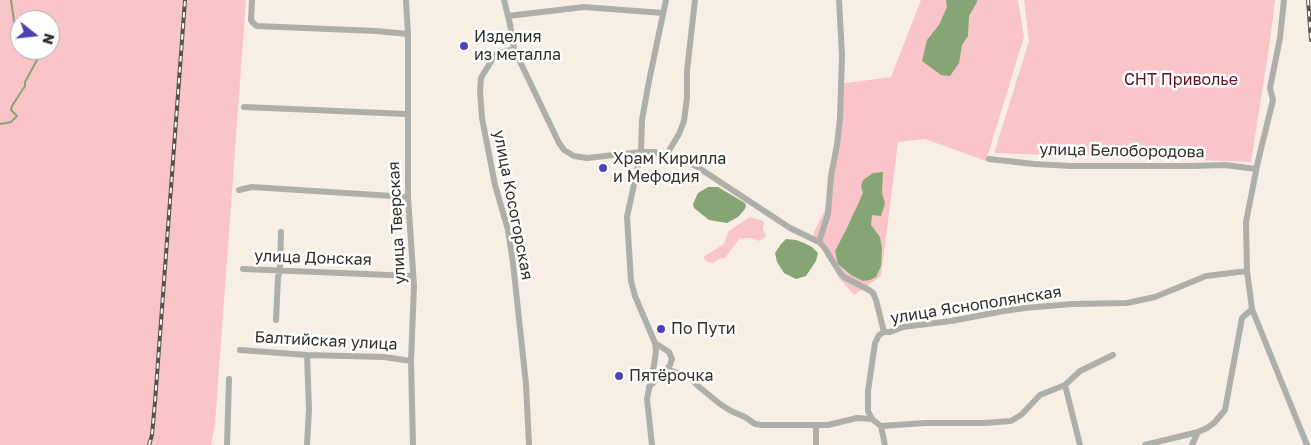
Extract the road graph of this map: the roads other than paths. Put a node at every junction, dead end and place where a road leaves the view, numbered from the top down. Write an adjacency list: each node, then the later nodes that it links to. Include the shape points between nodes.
1 (252, 0): 10 (street, via 250,19 259,26)
2 (406, 0): 10 (street, улица Тверская)
3 (504, 0): 9 (street)
4 (666, 0): 8 (street)
5 (695, 0): 15 (street, via 685,118 680,134)
6 (839, 0): 21 (street, via 842,55 840,118 828,214)
7 (1284, 0): 17 (street, via 1270,88 1273,100)
8 (663, 13): 9 (street, via 584,7); 14 (street, via 643,115)
9 (508, 16): 11 (street)
10 (408, 34): 13 (street, улица Тверская)
11 (514, 49): 14 (street, via 560,146 570,155 587,158); 45 (street, улица Косогорская, via 492,58 481,78 480,91 482,118 513,263)
12 (244, 107): 13 (street)
13 (407, 114): 19 (street, улица Тверская)
14 (641, 152): 15 (street); 29 (street, via 627,217 630,281)
15 (667, 154): 21 (street, via 696,166 790,228)
16 (989, 159): 17 (street, улица Белобородова, via 1071,166 1225,165)
17 (1256, 169): 24 (street, via 1246,222)
18 (239, 190): 19 (street, via 252,187)
19 (408, 197): 25 (street, улица Тверская)
20 (281, 232): 23 (street)
21 (819, 242): 28 (street, via 844,277 873,293)
22 (243, 269): 23 (street, улица Донская)
23 (280, 271): 25 (street, улица Донская); 27 (street)
24 (1247, 271): 26 (street); 28 (street, улица Яснополянская, via 1206,276 1158,296 1127,303 1072,304 1004,311)
25 (412, 276): 33 (street, улица Тверская)
26 (1252, 309): 41 (street, via 1242,318 1225,410 1214,423); 52 (street)
27 (276, 320)
28 (884, 332): 38 (street, via 874,343 868,391 868,411)
29 (655, 343): 34 (street, via 673,354); 37 (street)
30 (240, 350): 31 (street, Балтийская улица)
31 (307, 355): 33 (street, Балтийская улица); 43 (street)
32 (1113, 355): 36 (street, via 1080,371)
33 (411, 361): 44 (street, улица Тверская)
34 (668, 370): 37 (street); 39 (street, via 689,377 720,404 755,424)
35 (228, 379): 42 (street)
36 (1066, 385): 40 (street, via 1040,396 1021,416 1008,422); 49 (street)
37 (648, 388): 46 (street)
38 (872, 419): 39 (street, via 857,418); 40 (street)
39 (816, 425): 47 (street)
40 (882, 426): 48 (street)
41 (1198, 432): 50 (street); 51 (street)
42 (227, 445)
43 (307, 445)
44 (413, 445)
45 (529, 445)
46 (652, 445)
47 (816, 445)
48 (885, 445)
49 (1080, 445)
50 (1145, 445)
51 (1192, 445)
52 (1307, 445)

